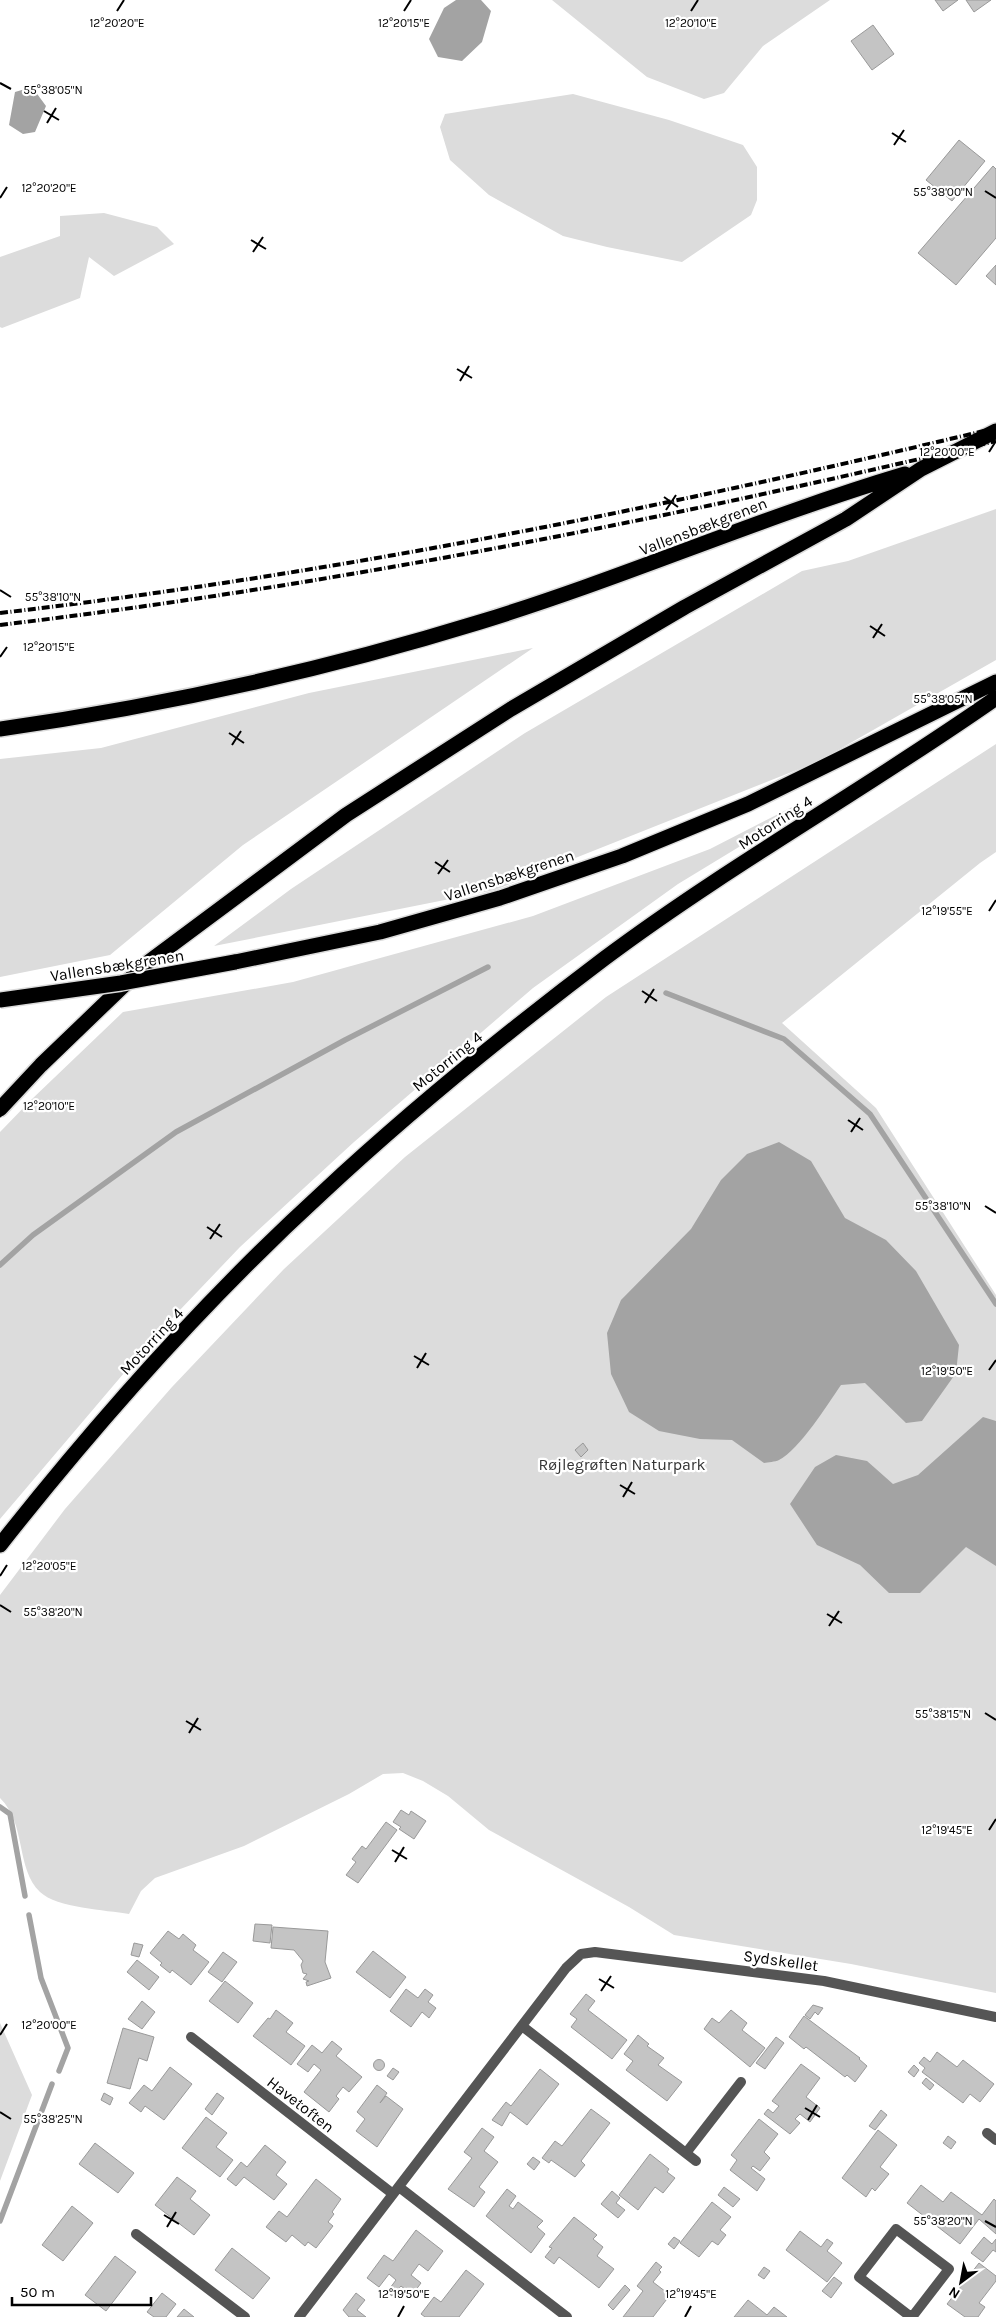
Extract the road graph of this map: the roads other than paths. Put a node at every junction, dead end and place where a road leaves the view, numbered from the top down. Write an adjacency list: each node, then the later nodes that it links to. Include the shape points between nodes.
1 (996, 431): 2 (highway)
2 (921, 469): 5 (highway, Vallensbækgrenen, via 830,496 644,567 471,625 326,665 202,693); 7 (highway, via 846,519 685,607 511,709 346,815 146,964 41,1064)
3 (996, 682): 6 (highway, Vallensbækgrenen, bridge, via 748,804 622,856 500,898 380,932 234,962 121,984)
4 (996, 698): 8 (highway, Motorring 4, via 941,737 692,896 517,1026 399,1123 318,1196 208,1305 52,1479)
5 (0, 729)
6 (0, 1000)
7 (0, 1109)
8 (0, 1544)
9 (996, 2017): 10 (street, Sydskellet, via 824,1981 595,1952 581,1954 566,1968)
10 (522, 2026): 15 (street); 17 (street)
11 (191, 2037): 17 (street, Havetoften)
12 (741, 2082): 15 (street)
13 (987, 2133): 14 (street)
14 (996, 2140)
15 (686, 2153): 16 (street)
16 (696, 2161)
17 (396, 2191): 20 (street); 21 (street, Havetoften)
18 (136, 2234): 19 (street)
19 (245, 2317)
20 (299, 2317)
21 (567, 2317)
22 (911, 2317): 22 (street, via 949,2269 896,2229 859,2277)

